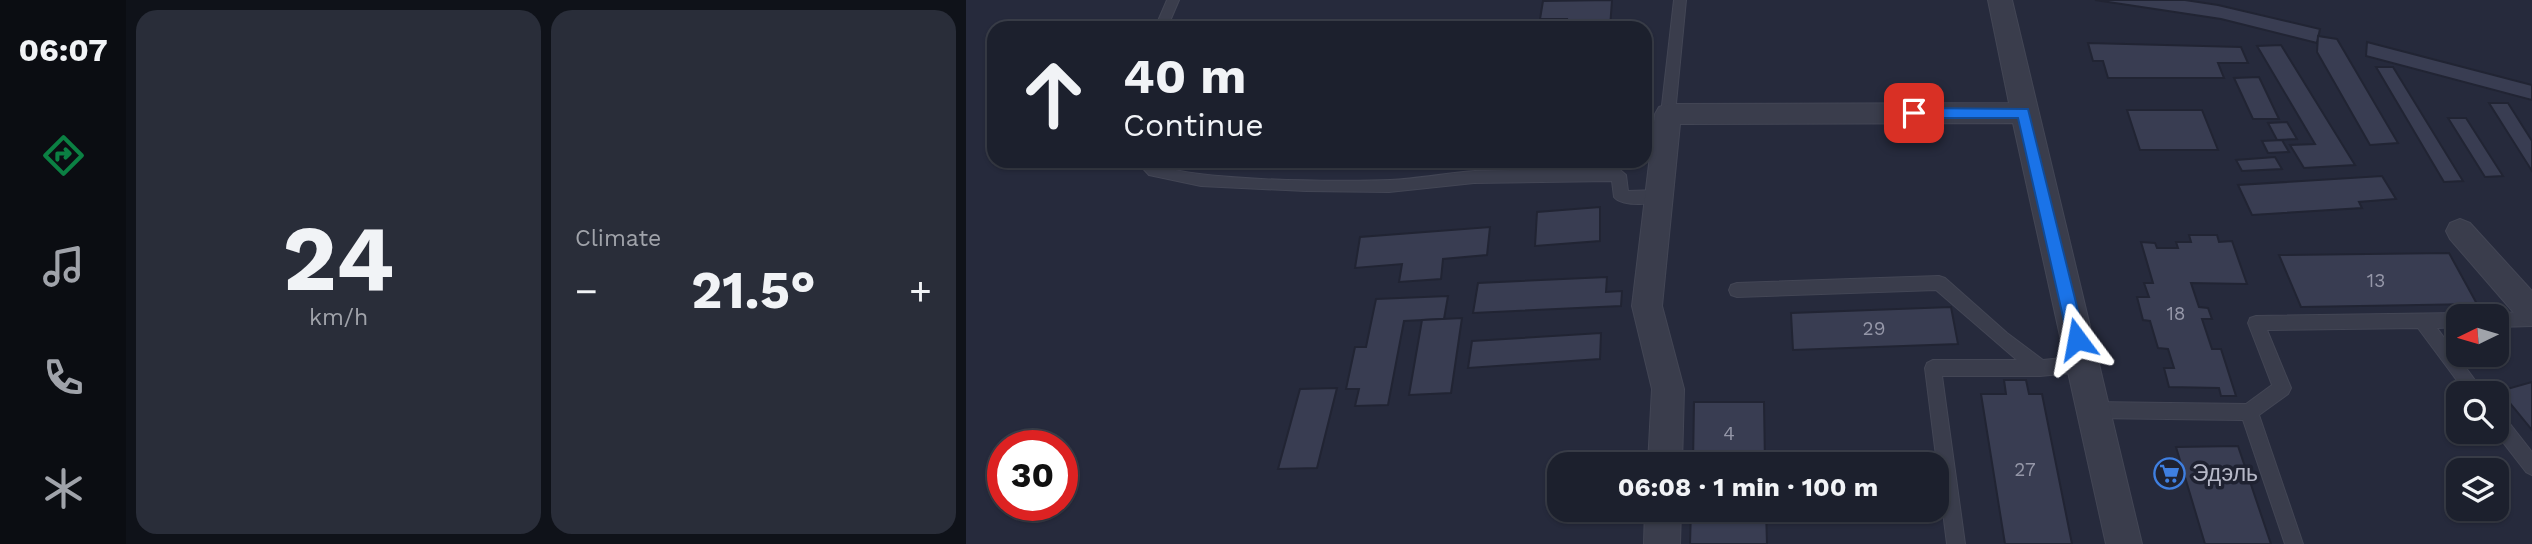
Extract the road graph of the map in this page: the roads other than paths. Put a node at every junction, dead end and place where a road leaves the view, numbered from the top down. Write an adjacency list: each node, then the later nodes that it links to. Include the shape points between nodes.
1 (1173, 0): 4 (lane)
2 (1679, 0): 6 (lane)
3 (2000, 0): 5 (street)
4 (1164, 21)
5 (2024, 113): 6 (street); 16 (street)
6 (1668, 114): 8 (street)
7 (1151, 168): 8 (lane, via 1200,180 1306,185 1389,186 1474,177 1619,174 1620,197)
8 (1659, 196): 22 (street, via 1647,306 1668,389)
9 (2460, 231): 11 (street)
10 (1737, 290): 17 (lane, via 1939,284)
11 (2532, 312)
12 (2532, 319): 14 (lane)
13 (2446, 320): 15 (lane)
14 (2510, 320)
15 (2422, 321): 18 (lane); 20 (lane, via 2256,323 2282,388)
16 (2082, 364): 17 (lane); 19 (street)
17 (2040, 368): 26 (lane, via 1933,368)
18 (2467, 381)
19 (2093, 410): 20 (lane); 27 (street)
20 (2249, 412): 28 (lane)
21 (2509, 436): 23 (lane)
22 (1665, 452)
23 (2532, 466)
24 (1663, 522): 25 (street)
25 (1662, 544)
26 (1956, 544)
27 (2124, 544)
28 (2294, 544)

